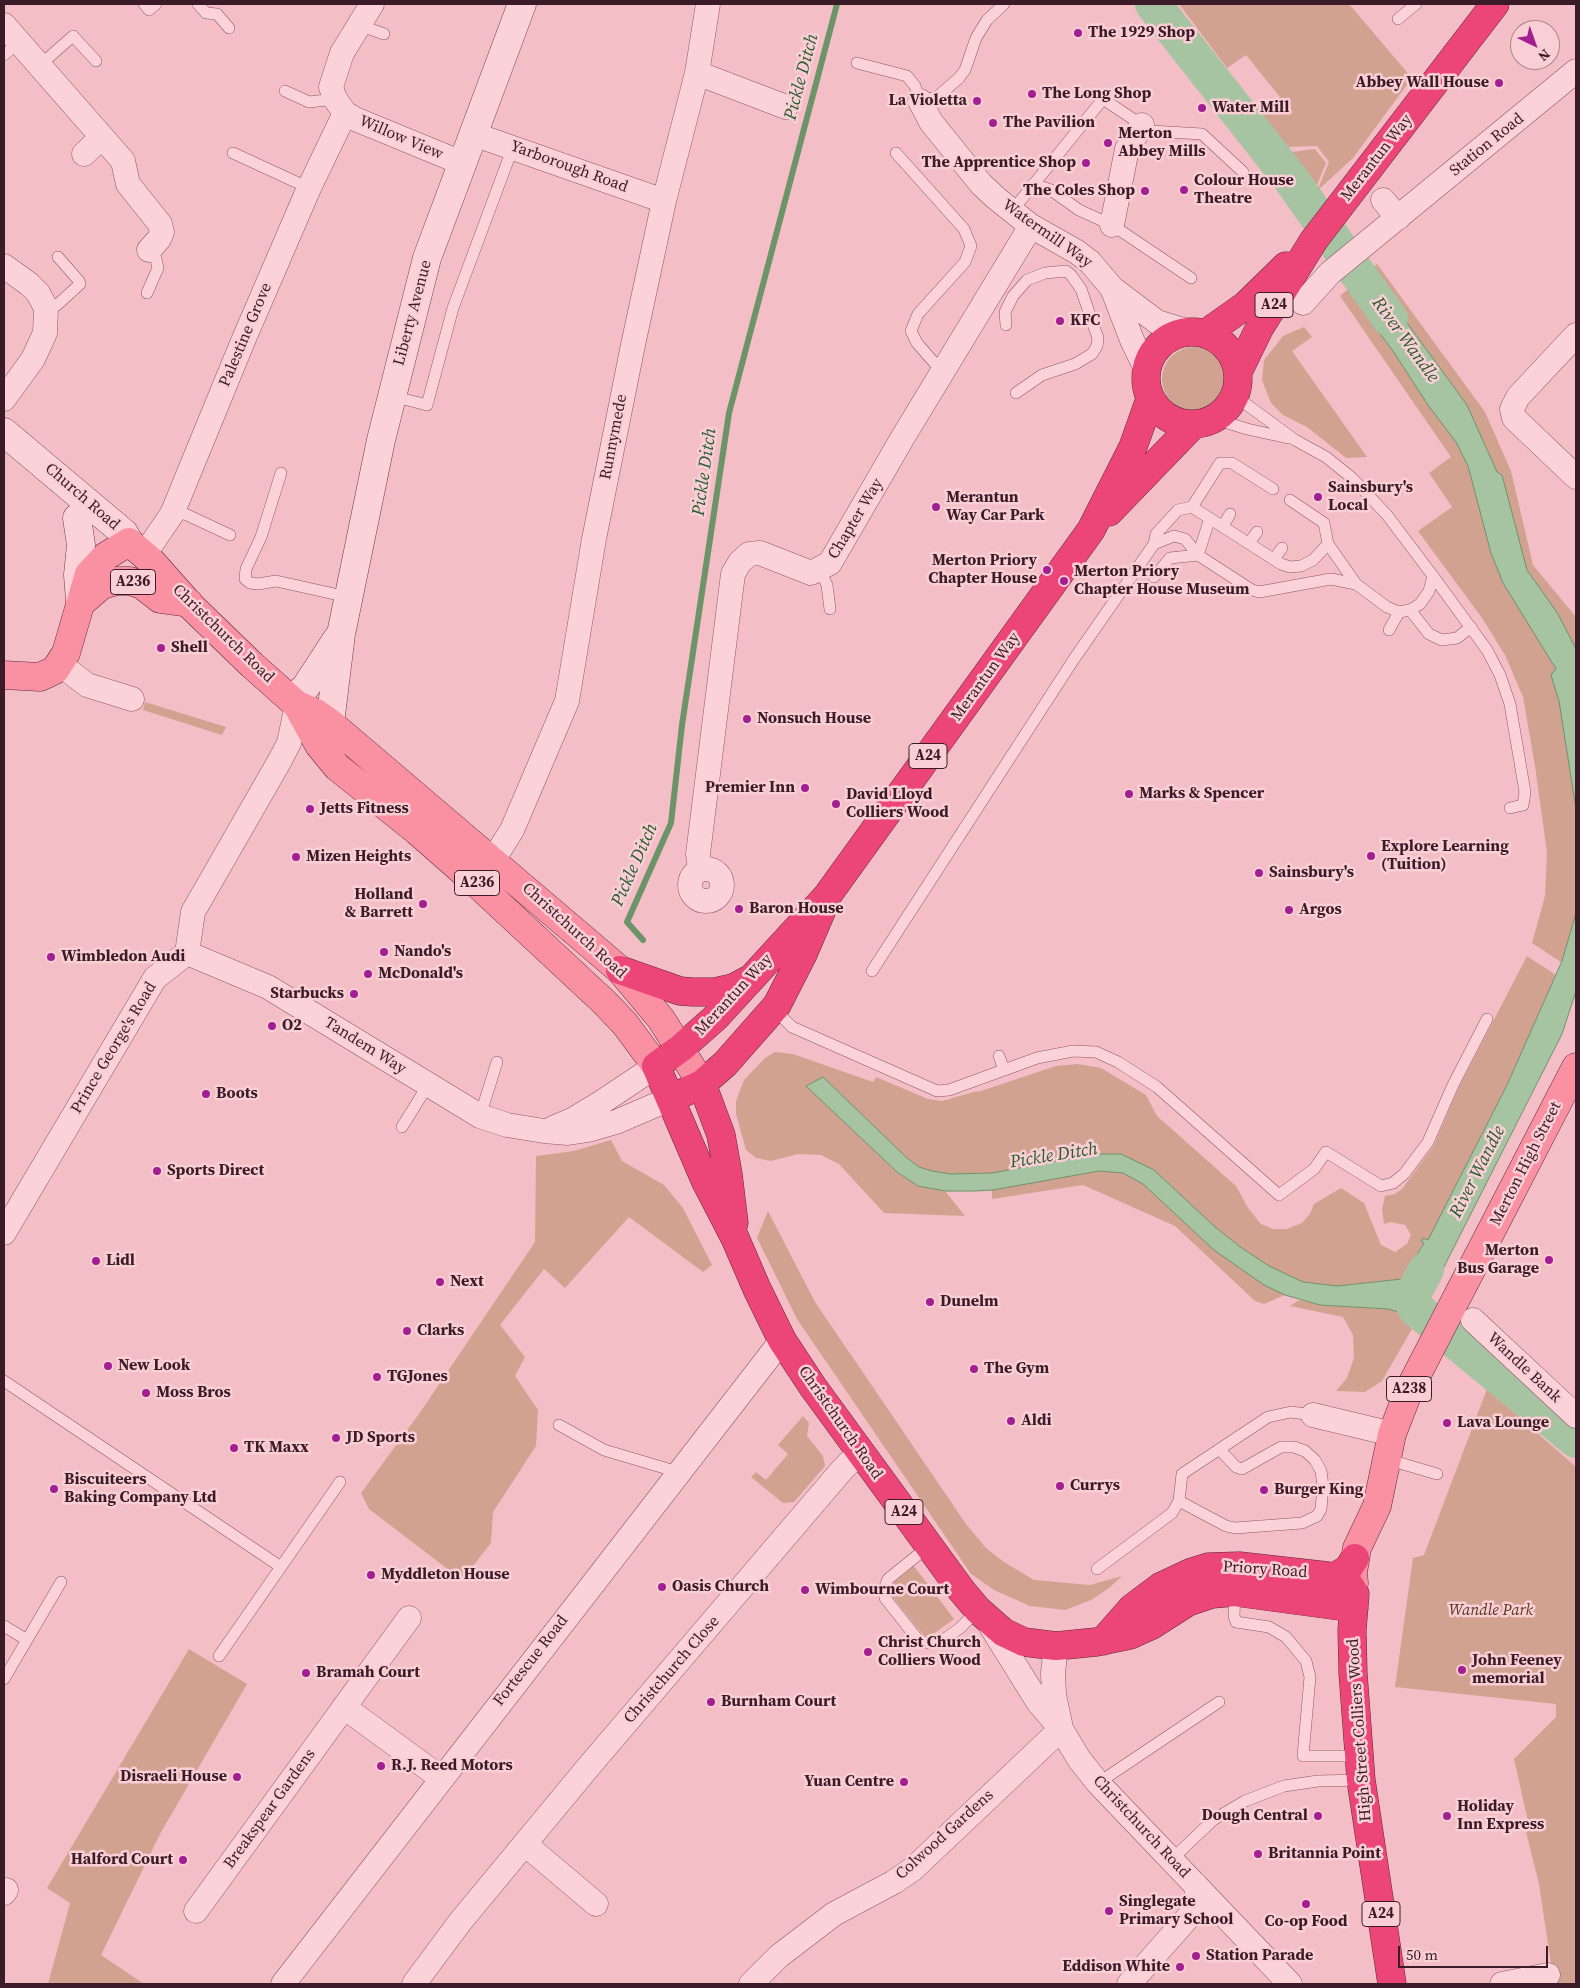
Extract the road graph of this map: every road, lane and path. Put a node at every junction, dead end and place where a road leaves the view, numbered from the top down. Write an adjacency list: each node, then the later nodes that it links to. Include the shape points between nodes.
1 (144, 4): 2 (lane, via 149,10)
2 (156, 4)
3 (198, 4): 12 (lane, via 206,13 217,14)
4 (372, 4): 11 (street)
5 (522, 4): 25 (street, Liberty Avenue)
6 (708, 4): 19 (street, Runnymede)
7 (1004, 4): 21 (lane, via 987,20 976,38 959,78 937,97)
8 (1416, 4): 10 (lane)
9 (1495, 4): 39 (highway, Merantun Way / A24)
10 (1398, 19)
11 (360, 25): 13 (lane); 22 (street, via 342,53 331,87)
12 (229, 28)
13 (384, 34)
14 (9, 41): 17 (street)
15 (96, 61): 17 (lane, via 73,36)
16 (857, 63): 21 (lane, Watermill Way, via 907,76)
17 (39, 66): 26 (street)
18 (1576, 70): 46 (street, Station Road, via 1390,209 1359,249 1330,273)
19 (697, 73): 23 (street); 35 (street, Runnymede)
20 (285, 91): 22 (lane, via 309,102)
21 (920, 100): 36 (street, Watermill Way, via 932,122 966,166)
22 (340, 106): 31 (street, Willow View); 34 (street, Palestine Grove)
23 (786, 107)
24 (1142, 125): 32 (lane, via 1151,131 1202,134); 33 (lane, via 1103,99); 38 (street, via 1128,149)
25 (473, 134): 27 (street, Yarborough Road); 31 (street, Liberty Avenue)
26 (102, 137): 30 (street); 40 (street, via 123,161 128,184 160,224 160,239)
27 (513, 147): 35 (street, Yarborough Road); 55 (lane, via 453,308 427,405)
28 (233, 153): 34 (lane)
29 (896, 153): 52 (lane, via 964,230 971,246 965,262 918,314 911,331 917,343)
30 (84, 154)
31 (462, 163): 55 (street, Liberty Avenue, via 427,258)
32 (1243, 172)
33 (1033, 184): 36 (lane); 38 (lane, via 1051,190 1079,210)
34 (310, 188): 67 (street, Palestine Grove)
35 (664, 202): 100 (street, Runnymede, via 594,539 567,700 512,830)
36 (1012, 211): 37 (street, Watermill Way)
37 (1031, 226): 44 (street, Watermill Way, via 1077,252); 52 (street, Chapter Way)
38 (1112, 226): 43 (lane)
39 (1314, 240): 49 (highway, Merantun Way / A24, via 1246,305); 53 (highway, Merantun Way / A24, via 1260,327)
40 (151, 248): 45 (lane, via 158,268)
41 (58, 257): 47 (lane, via 80,284 57,304)
42 (4, 266): 47 (street, via 38,293)
43 (1191, 278)
44 (1112, 288): 49 (street, via 1157,322); 51 (street)
45 (147, 293)
46 (1302, 303)
47 (46, 308): 56 (street, via 45,333)
48 (1006, 324): 54 (lane, via 1005,312 1027,280 1045,273 1066,271 1080,289 1098,338 1092,354 1076,364 1042,375)
49 (1197, 333): 51 (highway, A24, via 1175,335 1162,343); 53 (highway, via 1218,340 1228,350 1235,360)
50 (1576, 335): 63 (street, via 1518,397 1512,409 1514,418)
51 (1146, 369): 57 (highway, A24)
52 (944, 374): 82 (street, Chapter Way, via 903,437 830,563)
53 (1236, 384): 58 (highway, A24, via 1227,409); 60 (lane)
54 (1016, 394)
55 (391, 395): 86 (street, Liberty Avenue)
56 (4, 399)
57 (1150, 399): 58 (highway, via 1168,418 1180,423); 73 (highway, Merantun Way / A24, via 1133,446)
58 (1204, 422): 60 (lane); 73 (highway, Merantun Way / A24)
59 (4, 432): 79 (street, Church Road, via 124,533)
60 (1295, 440): 83 (lane, via 1326,457 1352,478 1388,515)
61 (4, 452): 69 (street, Church Road)
62 (281, 473): 86 (lane, via 245,579 258,584 285,582)
63 (1576, 477)
64 (1272, 489): 66 (lane, via 1232,463 1220,463)
65 (1290, 500): 77 (lane, via 1324,523)
66 (1192, 507): 70 (lane); 76 (lane, via 1178,510 1156,534)
67 (172, 514): 74 (lane, via 184,514); 79 (street, Palestine Grove, via 164,529)
68 (1230, 514): 71 (lane)
69 (77, 518): 79 (street, Church Road, via 109,540); 88 (street, via 81,545)
70 (1210, 518): 71 (lane); 80 (lane)
71 (1223, 526): 75 (lane)
72 (1257, 532): 75 (lane)
73 (1088, 534): 102 (highway, Merantun Way / A24)
74 (230, 535)
75 (1249, 543): 81 (lane)
76 (1154, 544): 80 (lane, via 1174,536 1185,539); 106 (lane, via 1074,659)
77 (1328, 544): 81 (lane, via 1313,560 1301,566 1290,567); 85 (lane)
78 (1282, 548): 81 (lane)
79 (136, 549): 87 (main road, Christchurch Road / A236); 88 (main road, A236, via 106,556 89,574)
80 (1198, 555): 84 (lane, via 1170,558); 85 (lane, via 1260,592 1332,579)
81 (1274, 560)
82 (820, 570): 89 (lane, via 827,585); 101 (street, Chapter Way, via 811,573 760,553 749,554 733,574 698,854)
83 (1433, 576): 90 (lane, via 1429,591 1420,604); 91 (lane)
84 (1154, 577)
85 (1356, 584): 90 (lane, via 1387,607)
86 (348, 598): 93 (street, Liberty Avenue)
87 (189, 603): 88 (main road, A236, via 160,599 142,585 116,581 102,585); 97 (main road, Christchurch Road / A236)
88 (80, 604): 94 (main road, A236)
89 (830, 609)
90 (1404, 611): 91 (lane, via 1429,634 1442,640 1457,638); 92 (lane)
91 (1471, 627): 99 (lane, via 1500,675 1510,704 1525,792 1522,805)
92 (1389, 630)
93 (340, 634): 97 (street, Liberty Avenue); 98 (street, Liberty Avenue)
94 (60, 664): 95 (main road, via 48,675 40,677); 96 (street, via 87,685)
95 (4, 675)
96 (132, 699)
97 (294, 702): 98 (main road, Christchurch Road / A236); 103 (street, via 288,743 194,912); 113 (main road, Christchurch Road / A236, via 319,745 337,767 467,874 604,1002)
98 (330, 723): 100 (main road, Christchurch Road / A236)
99 (1510, 808)
100 (493, 860): 105 (main road, Christchurch Road / A236)
101 (700, 869)
102 (827, 896): 104 (highway, Merantun Way / A24); 108 (highway, Merantun Way / A24, via 803,954)
103 (187, 953): 117 (street, Tandem Way, via 268,986); 122 (street, Prince George's Road, via 155,978)
104 (771, 955): 107 (highway, Merantun Way / A24); 108 (highway, via 766,967 767,978)
105 (620, 970): 107 (highway, via 680,991 693,992 733,988); 110 (main road, Christchurch Road / A236)
106 (872, 971)
107 (752, 978): 110 (highway, Merantun Way / A24, via 715,1018)
108 (776, 1005): 115 (lane, via 782,1017 797,1030 937,1091 949,1090); 116 (highway, Merantun Way / A24, via 725,1064)
109 (1487, 1019): 115 (lane, via 1452,1085 1428,1142 1404,1174 1393,1183 1381,1186 1326,1152 1314,1169 1279,1195 1157,1087 1096,1052 1073,1051 1037,1058)
110 (681, 1048): 113 (highway, A24); 116 (main road, Christchurch Road / A236)
111 (999, 1056): 115 (lane)
112 (497, 1062): 119 (lane)
113 (656, 1066): 118 (highway, Christchurch Road / A24); 121 (street, via 574,1119)
114 (1576, 1067): 124 (main road, Merton High Street / A238)
115 (1004, 1070)
116 (702, 1084): 118 (highway, Merantun Way); 123 (highway, Christchurch Road / A24, via 721,1135)
117 (428, 1085): 119 (street, Tandem Way); 120 (lane)
118 (672, 1098): 121 (street, Tandem Way, via 588,1130 568,1133); 123 (highway, Christchurch Road / A24, via 705,1180)
119 (480, 1116): 121 (street, Tandem Way, via 507,1125)
120 (402, 1127)
121 (544, 1131)
122 (4, 1233)
123 (735, 1238): 125 (highway, Christchurch Road / A24)
124 (1461, 1316): 128 (street, Wandle Bank); 130 (main road, Merton High Street / A238, via 1431,1347 1409,1390)
125 (782, 1340): 132 (highway, Christchurch Road / A24); 133 (street, Fortescue Road)
126 (4, 1381): 140 (lane)
127 (1313, 1415): 130 (street); 131 (lane, via 1278,1413 1256,1424)
128 (1576, 1416)
129 (559, 1425): 133 (lane, via 604,1450)
130 (1389, 1447): 134 (lane); 137 (main road, Merton High Street / A238)
131 (1220, 1450): 136 (lane, via 1182,1474); 136 (lane, via 1242,1469 1281,1447 1305,1451 1321,1471 1322,1501 1317,1516 1302,1523 1235,1528)
132 (860, 1452): 138 (highway, Christchurch Road / A24); 160 (street, Christchurch Close, via 590,1765)
133 (678, 1472): 158 (street, Fortescue Road)
134 (1437, 1474)
135 (340, 1482): 140 (lane)
136 (1179, 1501): 141 (lane, via 1172,1513)
137 (1377, 1506): 139 (main road, Merton High Street / A238, via 1359,1542); 145 (main road, via 1378,1537 1373,1562)
138 (929, 1546): 146 (highway, Christchurch Road / A24); 146 (lane, via 888,1579 885,1598 919,1641 931,1643 942,1641)
139 (1355, 1558): 142 (highway, via 1348,1570); 145 (main road, Merton High Street / A238)
140 (281, 1567): 152 (lane)
141 (1097, 1569)
142 (1334, 1577): 145 (highway, via 1345,1582); 150 (highway, Priory Road, via 1231,1566 1200,1570 1160,1587 1132,1608)
143 (61, 1582): 149 (lane)
144 (1235, 1592): 145 (highway, Priory Road); 150 (highway, Priory Road, via 1212,1594 1188,1602 1152,1625); 157 (lane, via 1236,1622 1269,1627 1286,1637 1306,1661 1310,1677 1303,1756)
145 (1354, 1601): 157 (highway, High Street Colliers Wood / A24, via 1354,1673)
146 (982, 1614): 151 (highway, Christchurch Road / A24, via 1003,1632 1024,1642); 156 (street, Christchurch Road, via 1038,1702)
147 (409, 1618): 155 (street, Breakspear Gardens)
148 (4, 1626): 149 (lane)
149 (27, 1640): 153 (lane)
150 (1103, 1641): 151 (highway, Priory Road / A24)
151 (1056, 1646): 156 (street, Christchurch Road, via 1054,1695)
152 (219, 1656)
153 (4, 1679)
154 (1219, 1702): 159 (lane)
155 (344, 1707): 158 (street); 164 (street, Breakspear Gardens)
156 (1061, 1730): 159 (street, Christchurch Road); 168 (street, Colwood Gardens, via 913,1869 827,1918 779,1956)
157 (1360, 1768): 161 (lane, via 1318,1781 1284,1786 1244,1800 1213,1820); 171 (highway, High Street Colliers Wood / A24)
158 (441, 1778): 166 (street, Fortescue Road)
159 (1098, 1783): 161 (street, Christchurch Road)
160 (526, 1845): 163 (street); 167 (street, Christchurch Close, via 460,1922)
161 (1170, 1861): 162 (street, Christchurch Road)
162 (1195, 1884): 169 (street, via 1199,1898 1192,1913); 170 (street, Christchurch Road)
163 (596, 1904)
164 (196, 1910)
165 (1548, 1975): 172 (street)
166 (282, 1984)
167 (414, 1984)
168 (751, 1984)
169 (1128, 1984)
170 (1290, 1984)
171 (1392, 1984)
172 (1502, 1984)

